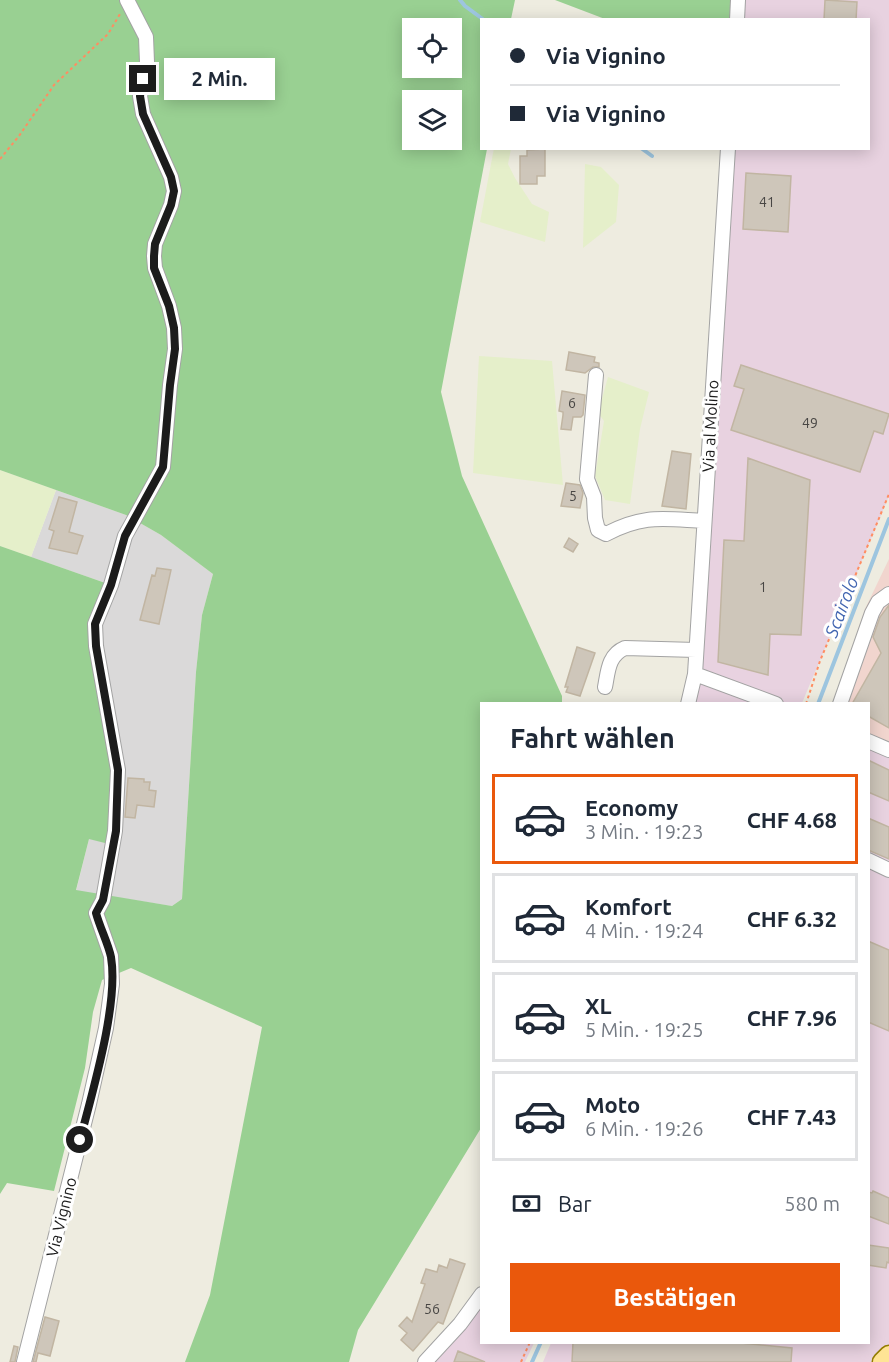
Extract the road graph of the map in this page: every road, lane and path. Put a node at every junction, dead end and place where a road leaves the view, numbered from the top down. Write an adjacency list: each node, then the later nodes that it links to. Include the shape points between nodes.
1 (738, 0): 3 (street)
2 (124, 3): 5 (path, via 108,34 54,85); 24 (street, Via Vignino, via 146,37 147,62 140,96 143,114 174,191 155,244 154,268 169,306 175,349 163,467 125,536 95,624 118,770 116,831 103,900 96,913 111,956 112,984 89,1104)
3 (737, 18)
4 (728, 150): 8 (street, Via al Molino)
5 (0, 159)
6 (596, 375): 8 (street, via 587,479 594,497 598,530 606,534 649,518)
7 (889, 494): 15 (path)
8 (704, 521): 10 (street, Via al Molino)
9 (889, 594): 16 (street, via 872,612)
10 (696, 650): 11 (street, Via al Molino); 12 (street, via 625,648 609,664)
11 (695, 674): 13 (street, Via al Molino); 14 (street)
12 (605, 687)
13 (688, 702)
14 (771, 702)
15 (807, 702)
16 (841, 702)
17 (870, 742): 18 (street)
18 (889, 750)
19 (870, 861): 20 (street)
20 (889, 870)
21 (480, 1297): 25 (street)
22 (529, 1344): 26 (path)
23 (889, 1355): 27 (main road)
24 (24, 1362)
25 (425, 1362)
26 (521, 1362)
27 (882, 1362)

